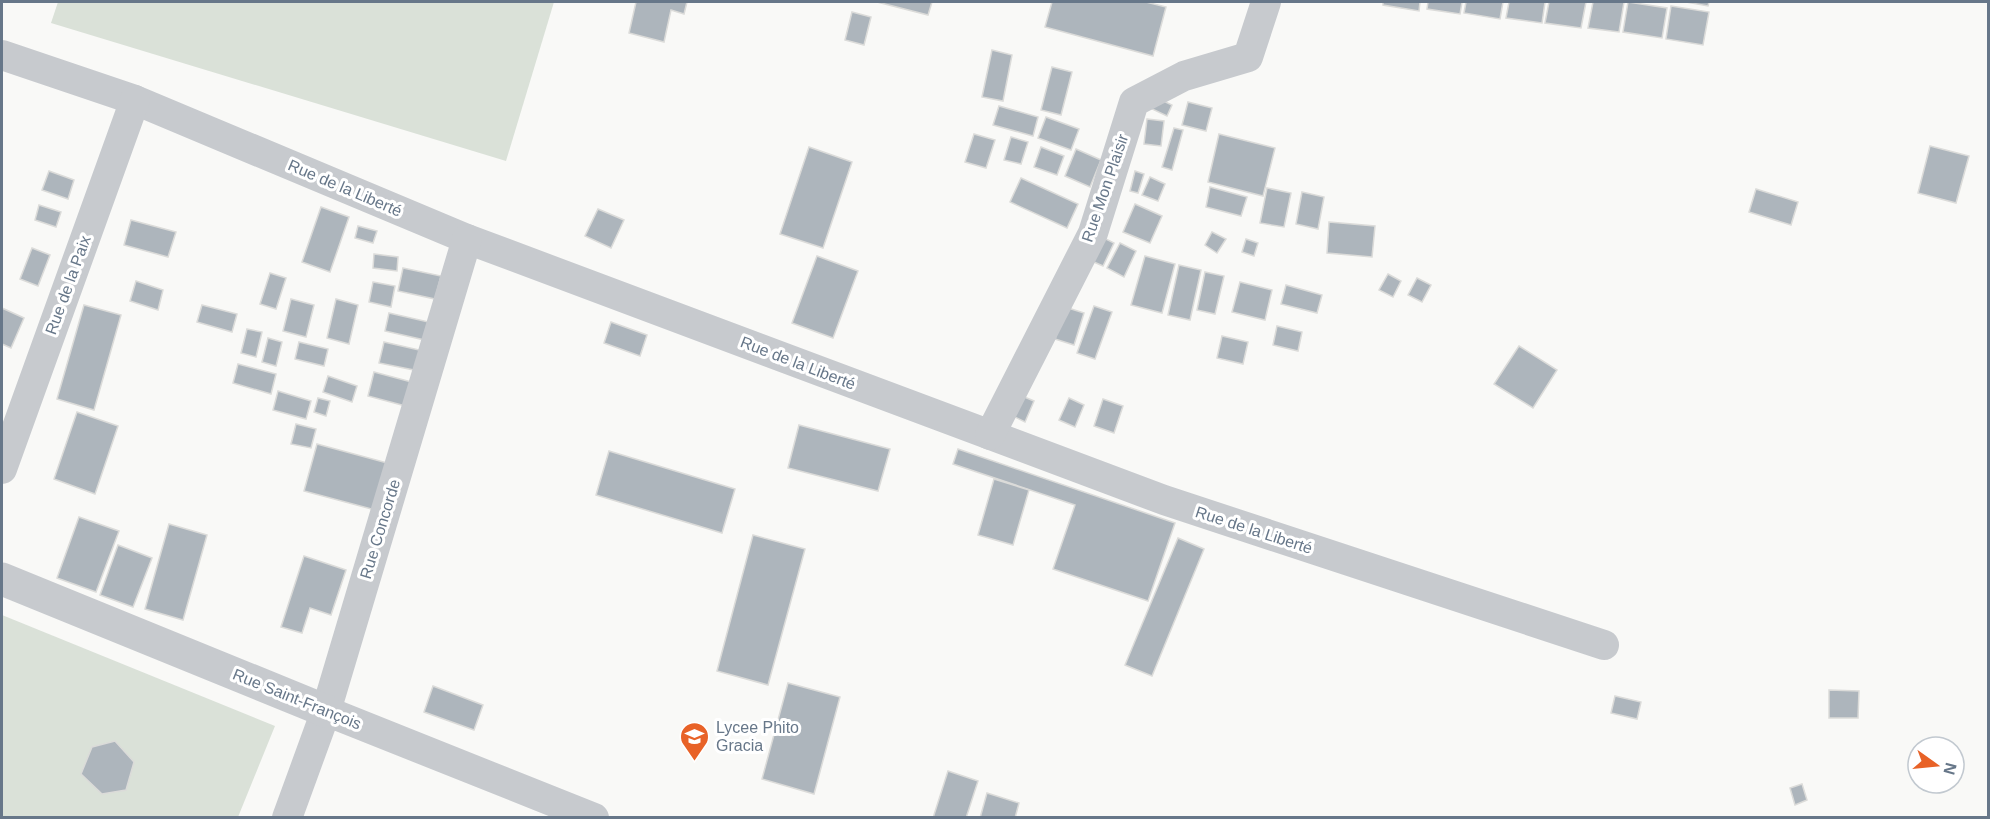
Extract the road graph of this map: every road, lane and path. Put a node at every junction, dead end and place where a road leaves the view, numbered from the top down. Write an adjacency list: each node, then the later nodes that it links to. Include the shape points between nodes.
1 (1266, 2): 5 (street, Rue Mon Plaisir, via 1248,57 1184,76 1134,102 1093,233)
2 (2, 55): 3 (street, Rue de la Liberté)
3 (135, 100): 4 (street, Rue de la Liberté); 6 (street, Rue de la Paix)
4 (466, 239): 5 (street, Rue de la Liberté); 9 (street, Rue Concorde)
5 (990, 435): 8 (street, Rue de la Liberté, via 1164,500)
6 (2, 469)
7 (2, 579): 9 (street, Rue Saint-François)
8 (1604, 645)
9 (326, 711): 10 (street, Rue Concorde); 11 (street, Rue Saint-François)
10 (287, 818)
11 (594, 818)

